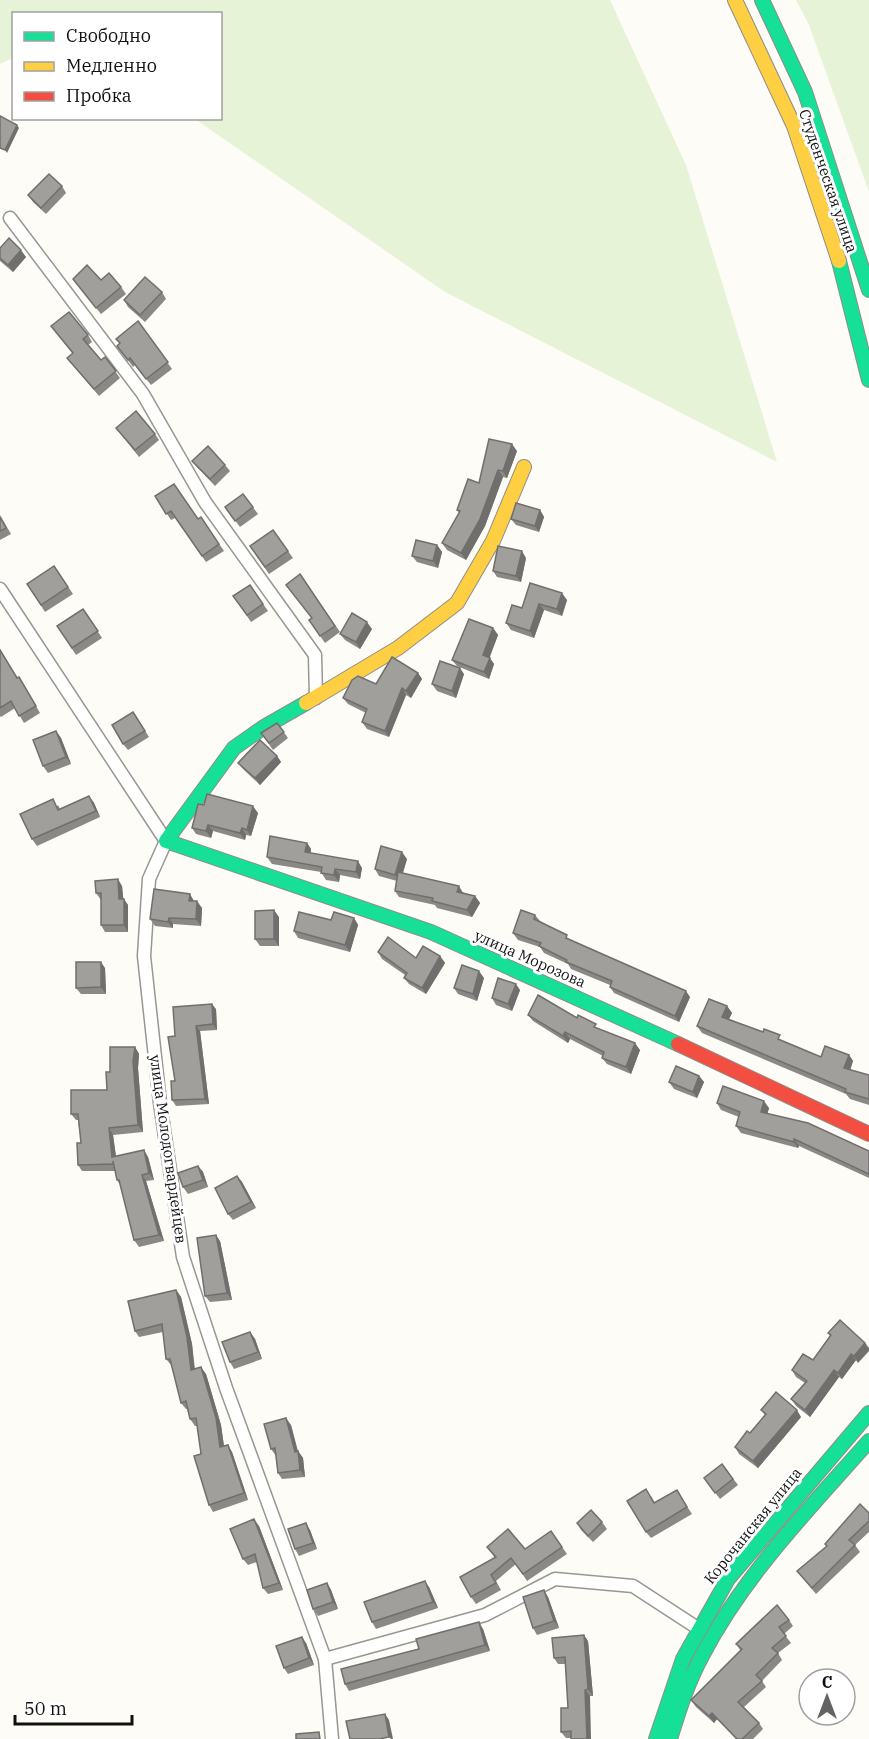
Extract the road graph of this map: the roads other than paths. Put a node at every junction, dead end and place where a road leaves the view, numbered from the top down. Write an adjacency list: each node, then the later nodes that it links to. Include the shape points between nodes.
1 (735, 0): 5 (main road, Студенческая улица, via 780,93 818,195 848,291)
2 (762, 0): 4 (main road, Студенческая улица, via 805,92)
3 (10, 218): 8 (street, via 143,394 205,502 315,655)
4 (869, 290)
5 (869, 380)
6 (524, 467): 8 (main road, via 494,542 457,603 398,648)
7 (0, 589): 9 (street)
8 (316, 698): 9 (main road, via 234,748)
9 (166, 841): 10 (main road, улица Морозова, via 431,932); 14 (street, улица Молодогвардейцев, via 149,879 144,956 160,1103 183,1257)
10 (869, 1134)
11 (869, 1413): 13 (main road, Корочанская улица, via 740,1563)
12 (869, 1441): 17 (main road, Корочанская улица, via 727,1609 695,1664)
13 (699, 1629): 14 (street, via 633,1586 555,1579 484,1616); 16 (main road, Корочанская улица, via 683,1659)
14 (324, 1659): 15 (street, улица Молодогвардейцев)
15 (332, 1739)
16 (656, 1739)
17 (670, 1739)

